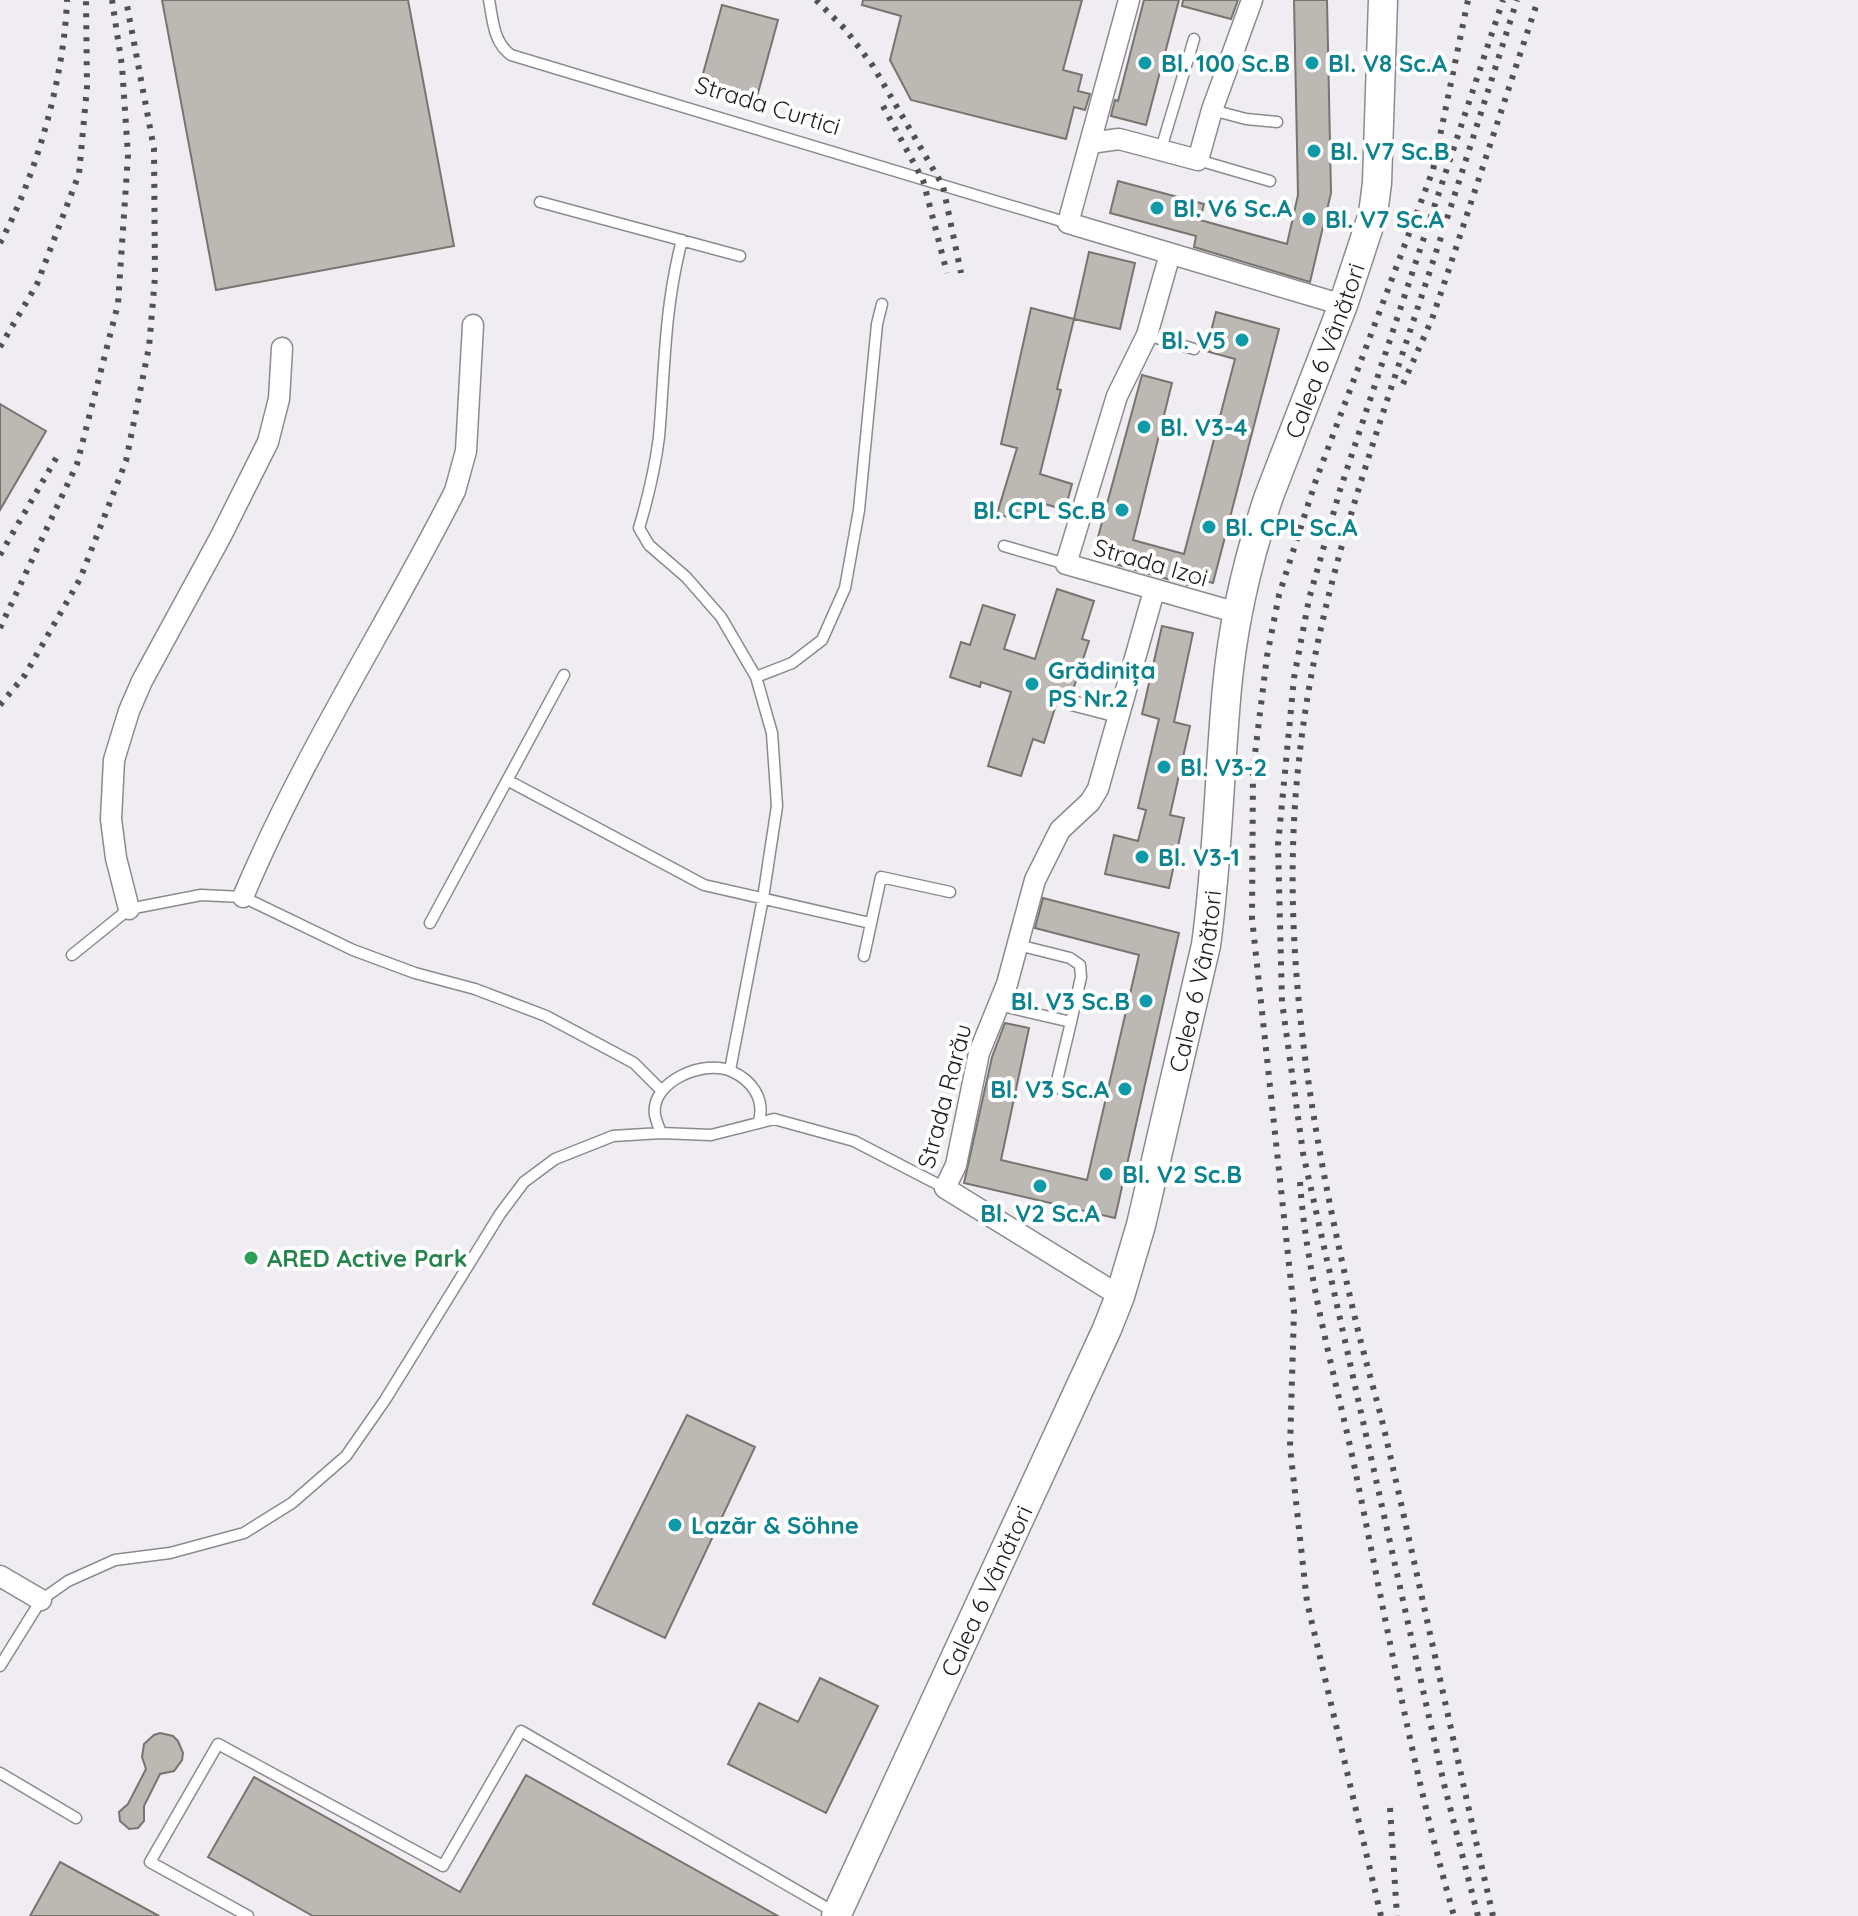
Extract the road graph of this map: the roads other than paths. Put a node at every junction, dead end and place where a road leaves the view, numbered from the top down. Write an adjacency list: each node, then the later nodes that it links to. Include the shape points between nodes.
1 (489, 0): 13 (lane, Strada Curtici, via 495,34 511,55)
2 (1129, 0): 8 (street)
3 (1252, 0): 6 (street)
4 (1383, 0): 18 (main road, Calea 6 Vânători, via 1373,214)
5 (1194, 39): 9 (lane)
6 (1212, 110): 7 (lane); 10 (street)
7 (1277, 122)
8 (1090, 143): 9 (street, via 1119,139); 13 (street)
9 (1161, 149): 10 (street)
10 (1198, 160): 11 (lane)
11 (1270, 181)
12 (540, 202): 14 (lane)
13 (1068, 223): 15 (street, Strada Curtici)
14 (682, 240): 16 (lane); 28 (lane, via 665,321 658,438 639,528 649,545 721,617)
15 (1170, 254): 18 (street, Strada Curtici); 20 (street)
16 (740, 256)
17 (882, 304): 28 (lane, via 845,588 822,640 792,663)
18 (1343, 305): 26 (main road, Calea 6 Vânători, via 1269,496)
19 (473, 325): 33 (street, via 466,451 455,491 303,772)
20 (1147, 335): 22 (lane); 24 (street, via 1117,396)
21 (282, 348): 35 (street, via 279,399 268,442 142,681 114,760 111,819)
22 (1194, 349)
23 (1004, 546): 24 (lane, Strada Izoi)
24 (1066, 564): 25 (street, Strada Izoi)
25 (1154, 591): 26 (street, Strada Izoi); 30 (street, Strada Rarău)
26 (1238, 613): 49 (main road, Calea 6 Vânători, via 1206,945)
27 (564, 675): 31 (lane)
28 (756, 677): 34 (lane, via 772,733 777,806)
29 (1068, 702): 30 (street)
30 (1118, 715): 38 (street, Strada Rarău, via 1098,789 1068,821 1035,880)
31 (507, 780): 34 (lane, via 704,885); 36 (lane)
32 (950, 892): 37 (lane, via 881,877)
33 (243, 897): 35 (lane, via 201,895); 45 (lane, via 353,950 546,1016 634,1063)
34 (763, 898): 37 (lane); 43 (lane)
35 (129, 909): 39 (lane)
36 (430, 923)
37 (870, 923): 40 (lane)
38 (1018, 945): 41 (street, Strada Rarău); 42 (lane, via 1080,965)
39 (72, 955)
40 (864, 956)
41 (998, 1005): 42 (lane, Strada Rarău); 48 (street, Strada Rarău, via 979,1053 956,1165)
42 (1071, 1022): 44 (lane)
43 (730, 1070): 45 (lane, via 676,1076); 46 (lane, via 755,1090 763,1107)
44 (1055, 1089)
45 (661, 1090): 47 (lane, via 654,1112)
46 (759, 1121): 47 (lane, via 711,1135); 48 (lane, via 774,1119 854,1141)
47 (661, 1133): 51 (lane, via 613,1136 555,1159 524,1182 346,1456 292,1503 244,1533 170,1553 115,1560)
48 (945, 1188): 49 (street, Strada Rarău)
49 (1120, 1296): 55 (main road, Calea 6 Vânători)
50 (0, 1576): 51 (street)
51 (41, 1600): 52 (lane)
52 (0, 1666)
53 (0, 1773): 54 (lane)
54 (76, 1818)
55 (837, 1915): 56 (lane, via 521,1731 443,1866 218,1744 150,1862)
56 (248, 1916)

